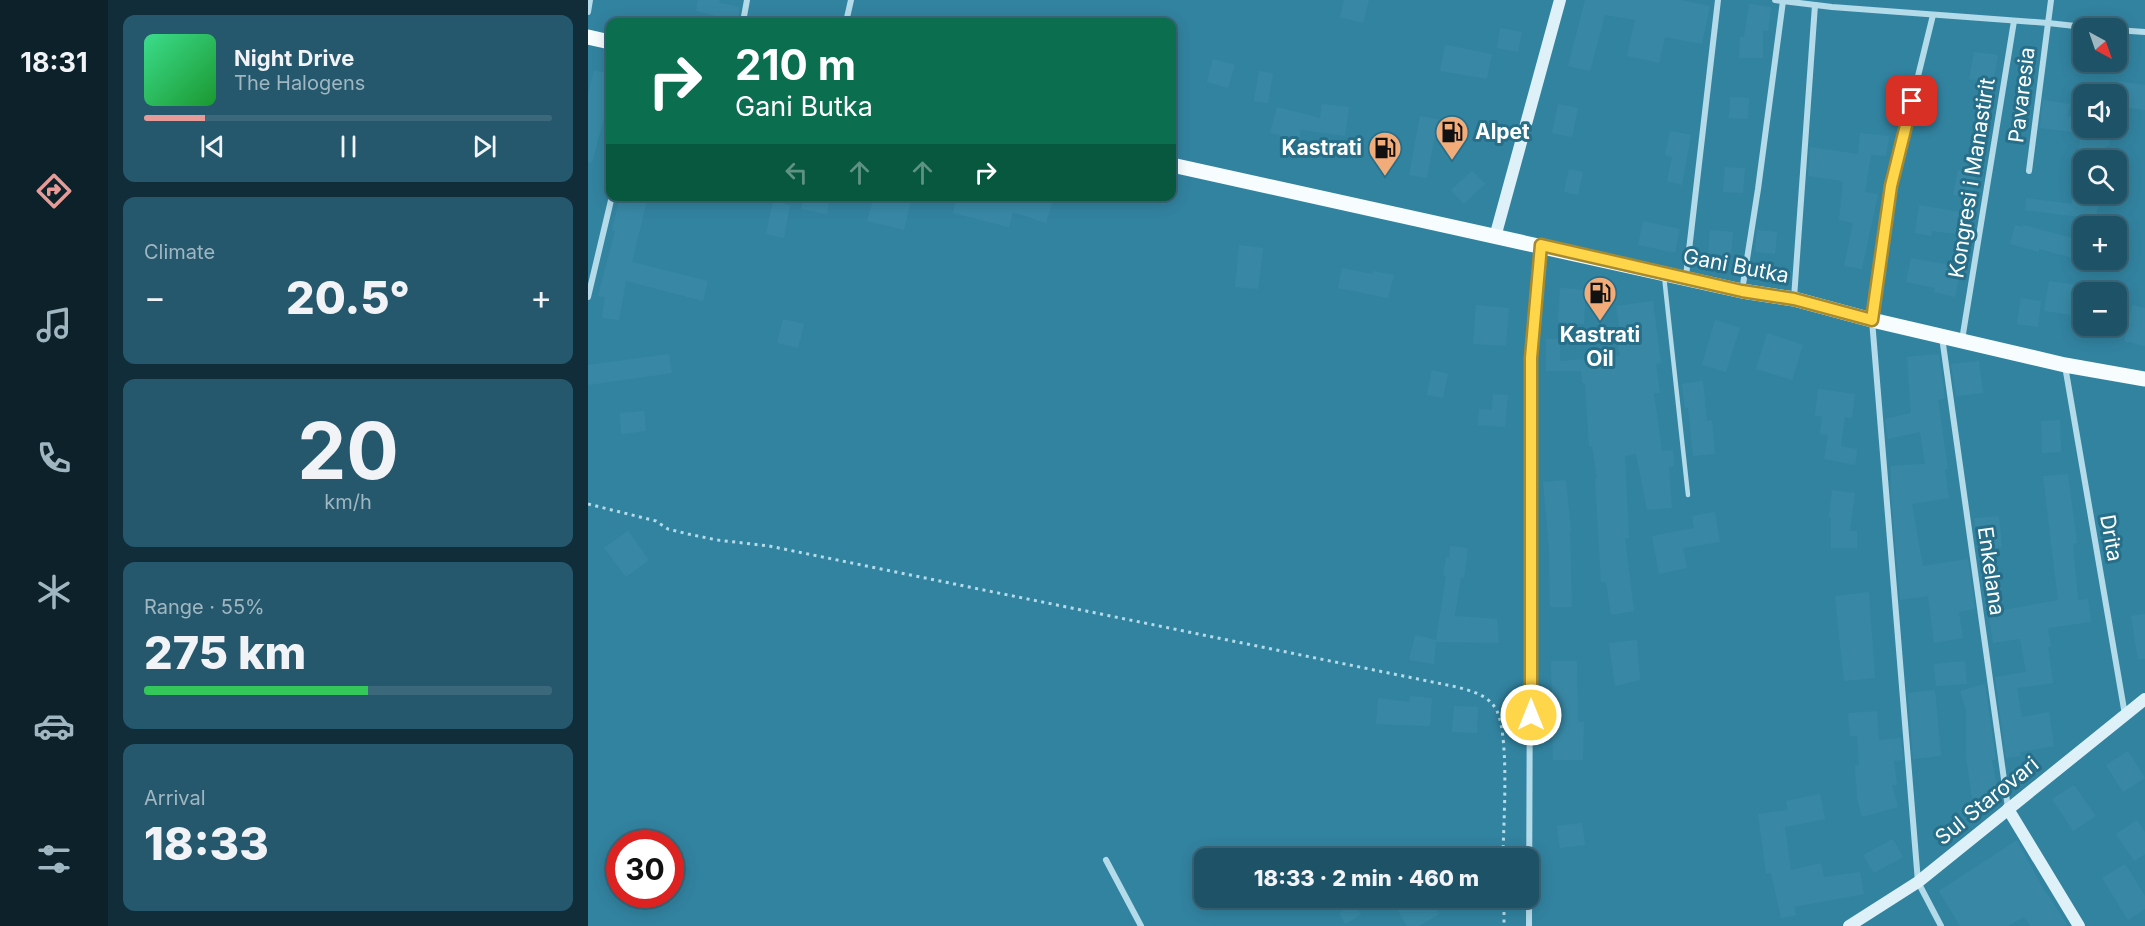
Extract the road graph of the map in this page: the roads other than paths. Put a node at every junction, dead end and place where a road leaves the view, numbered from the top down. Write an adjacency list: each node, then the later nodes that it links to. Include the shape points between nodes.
1 (590, 0): 10 (street)
2 (747, 0): 12 (street)
3 (851, 0): 13 (street)
4 (1560, 0): 24 (main road)
5 (1718, 0): 27 (street)
6 (1775, 0): 8 (street)
7 (2051, 0): 15 (street, Pavaresia)
8 (1782, 1): 9 (street); 28 (street)
9 (1815, 5): 11 (street); 30 (street)
10 (588, 12)
11 (1933, 15): 14 (street); 31 (street, via 1891,186)
12 (744, 18)
13 (847, 18)
14 (2014, 21): 15 (street); 33 (street, Kongresi i Manastirit)
15 (2048, 23): 16 (street); 22 (street, Pavaresia)
16 (2073, 26)
17 (2127, 31): 18 (street)
18 (2145, 32)
19 (588, 37): 20 (main road)
20 (606, 41)
21 (1176, 166): 24 (main road, Gani Butka)
22 (2029, 171)
23 (611, 201): 29 (street)
24 (1495, 237): 25 (main road, Gani Butka)
25 (1541, 245): 26 (main road, Gani Butka); 43 (street, via 1531,358)
26 (1664, 273): 27 (main road, Gani Butka); 36 (lane)
27 (1685, 278): 28 (main road, Gani Butka)
28 (1742, 291): 30 (main road, Gani Butka)
29 (588, 296)
30 (1794, 299): 31 (main road, Gani Butka)
31 (1872, 320): 32 (main road, Gani Butka); 41 (street)
32 (1942, 336): 33 (main road, Gani Butka); 39 (street, Enkelana)
33 (1962, 341): 34 (main road, Gani Butka)
34 (2065, 365): 35 (main road, Gani Butka); 38 (street, Drita)
35 (2145, 379)
36 (1688, 495)
37 (2145, 699): 38 (main road, Sul Starovari)
38 (2125, 715): 39 (main road, Sul Starovari)
39 (2008, 810): 41 (main road, Sul Starovari); 46 (main road)
40 (1106, 860): 42 (street)
41 (1918, 882): 44 (main road, Sul Starovari); 45 (street)
42 (1141, 926)
43 (1529, 926)
44 (1849, 926)
45 (1941, 926)
46 (2079, 926)

